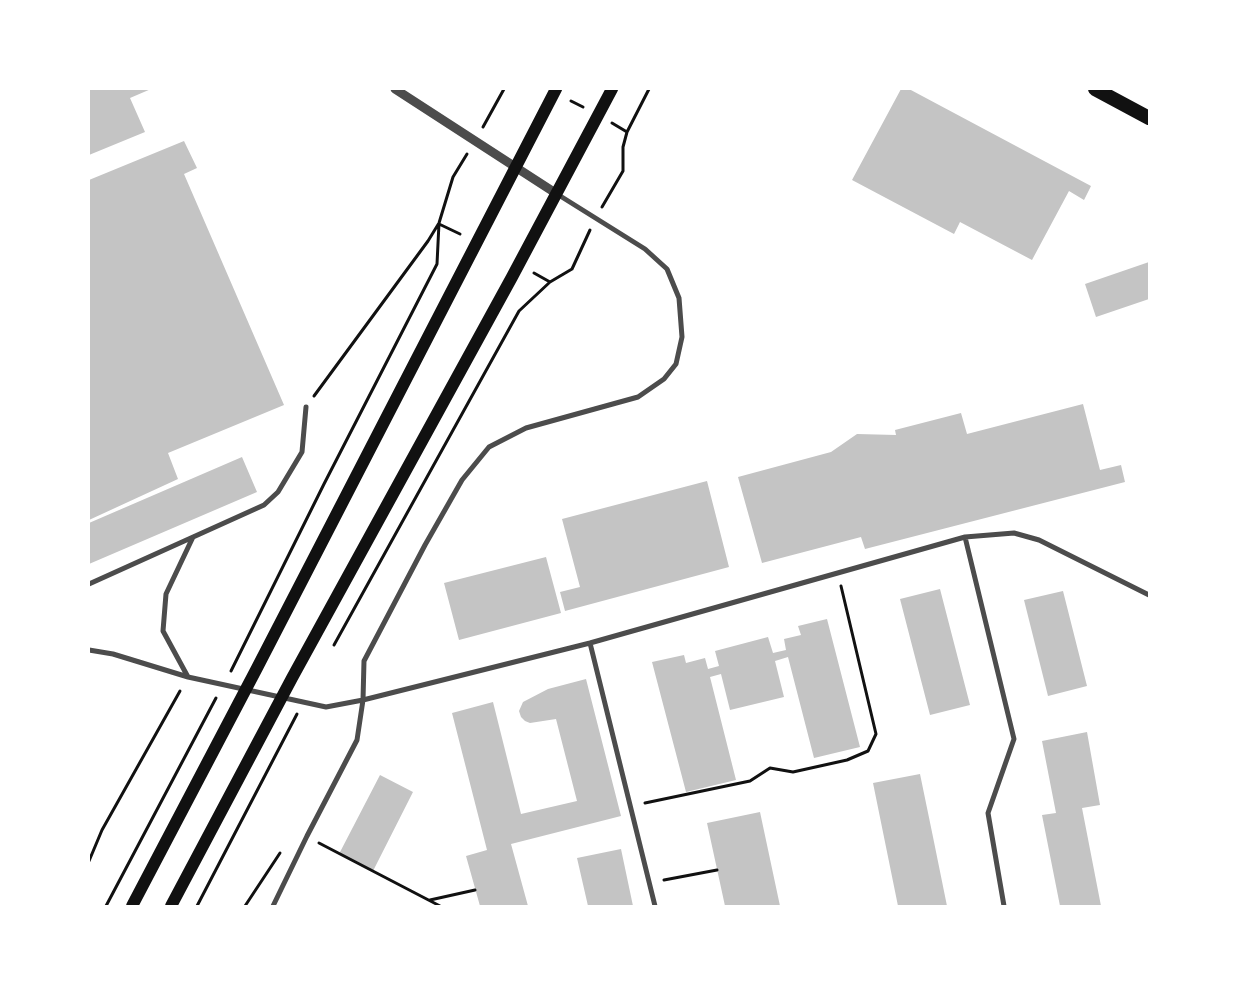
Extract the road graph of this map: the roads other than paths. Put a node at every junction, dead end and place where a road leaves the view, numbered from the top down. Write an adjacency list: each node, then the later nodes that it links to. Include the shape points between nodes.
1 (394, 89): 6 (street)
2 (556, 89): 6 (main road)
3 (612, 89): 7 (main road)
4 (1095, 89): 5 (highway)
5 (1149, 118)
6 (515, 168): 7 (street); 17 (main road)
7 (557, 194): 16 (street, via 645,249 667,269 679,298 682,337 676,364 664,379 638,397 526,428 489,447 462,480 364,661); 18 (main road, via 292,678)
8 (306, 407): 9 (street, via 302,452 278,492 264,505)
9 (193, 537): 11 (street); 15 (street, via 166,594 163,631)
10 (966, 537): 12 (street, via 1014,533 1039,540); 13 (street); 21 (street, via 1014,739 988,814)
11 (89, 584)
12 (1149, 595)
13 (590, 643): 16 (street); 20 (street)
14 (89, 650): 15 (street)
15 (188, 677): 16 (street, via 326,707)
16 (363, 700): 19 (street, via 357,740)
17 (132, 906)
18 (172, 906)
19 (273, 906)
20 (654, 906)
21 (1004, 906)

